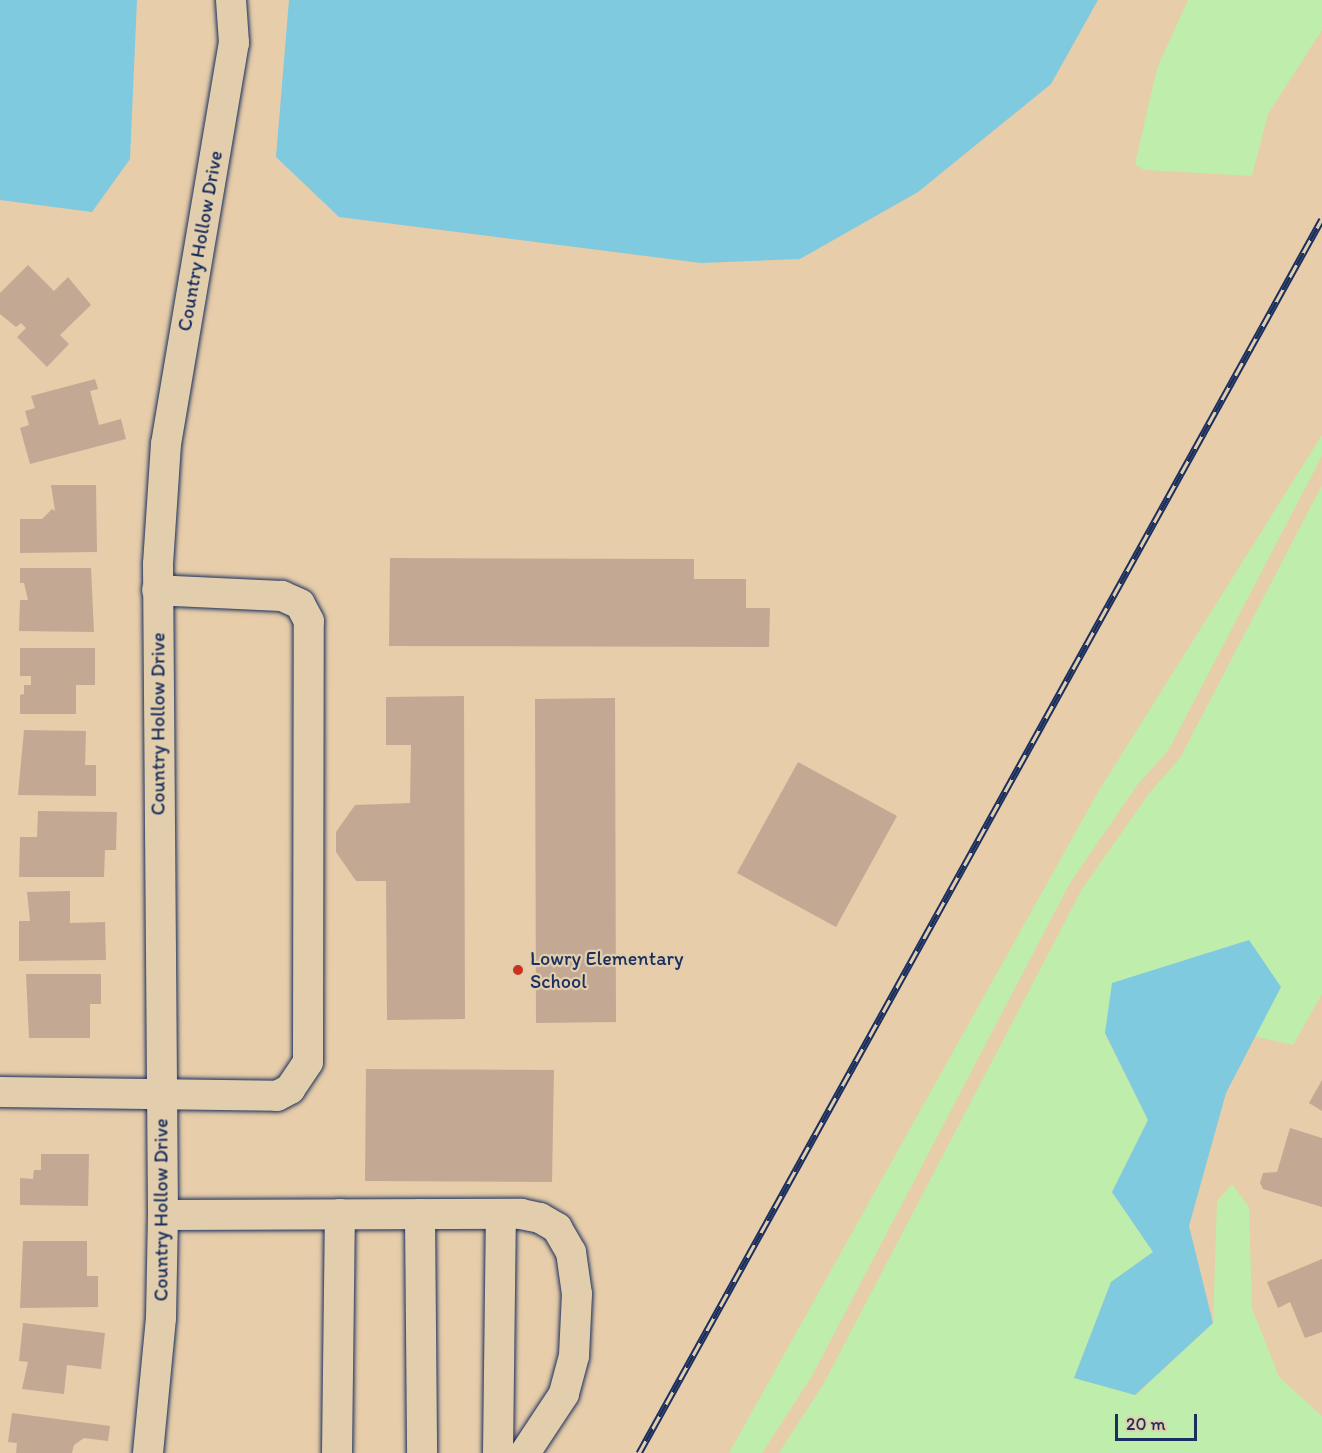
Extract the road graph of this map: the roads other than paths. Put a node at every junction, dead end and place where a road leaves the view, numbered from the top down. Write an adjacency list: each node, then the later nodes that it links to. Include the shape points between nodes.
1 (231, 0): 2 (street, Country Hollow Drive, via 234,43 166,444)
2 (158, 590): 4 (street, Country Hollow Drive); 4 (street, via 266,593 291,598 300,604 309,621 308,1062 290,1089 277,1096)
3 (0, 1092): 4 (street)
4 (162, 1094): 8 (street, Country Hollow Drive)
5 (340, 1214): 6 (street); 8 (street); 10 (street)
6 (420, 1214): 7 (street); 11 (street)
7 (501, 1214): 12 (street); 13 (street, via 540,1218 557,1228 571,1252 577,1294 574,1356 564,1394)
8 (163, 1215): 9 (street, Country Hollow Drive, via 160,1318)
9 (148, 1453)
10 (337, 1453)
11 (422, 1453)
12 (498, 1453)
13 (525, 1453)

